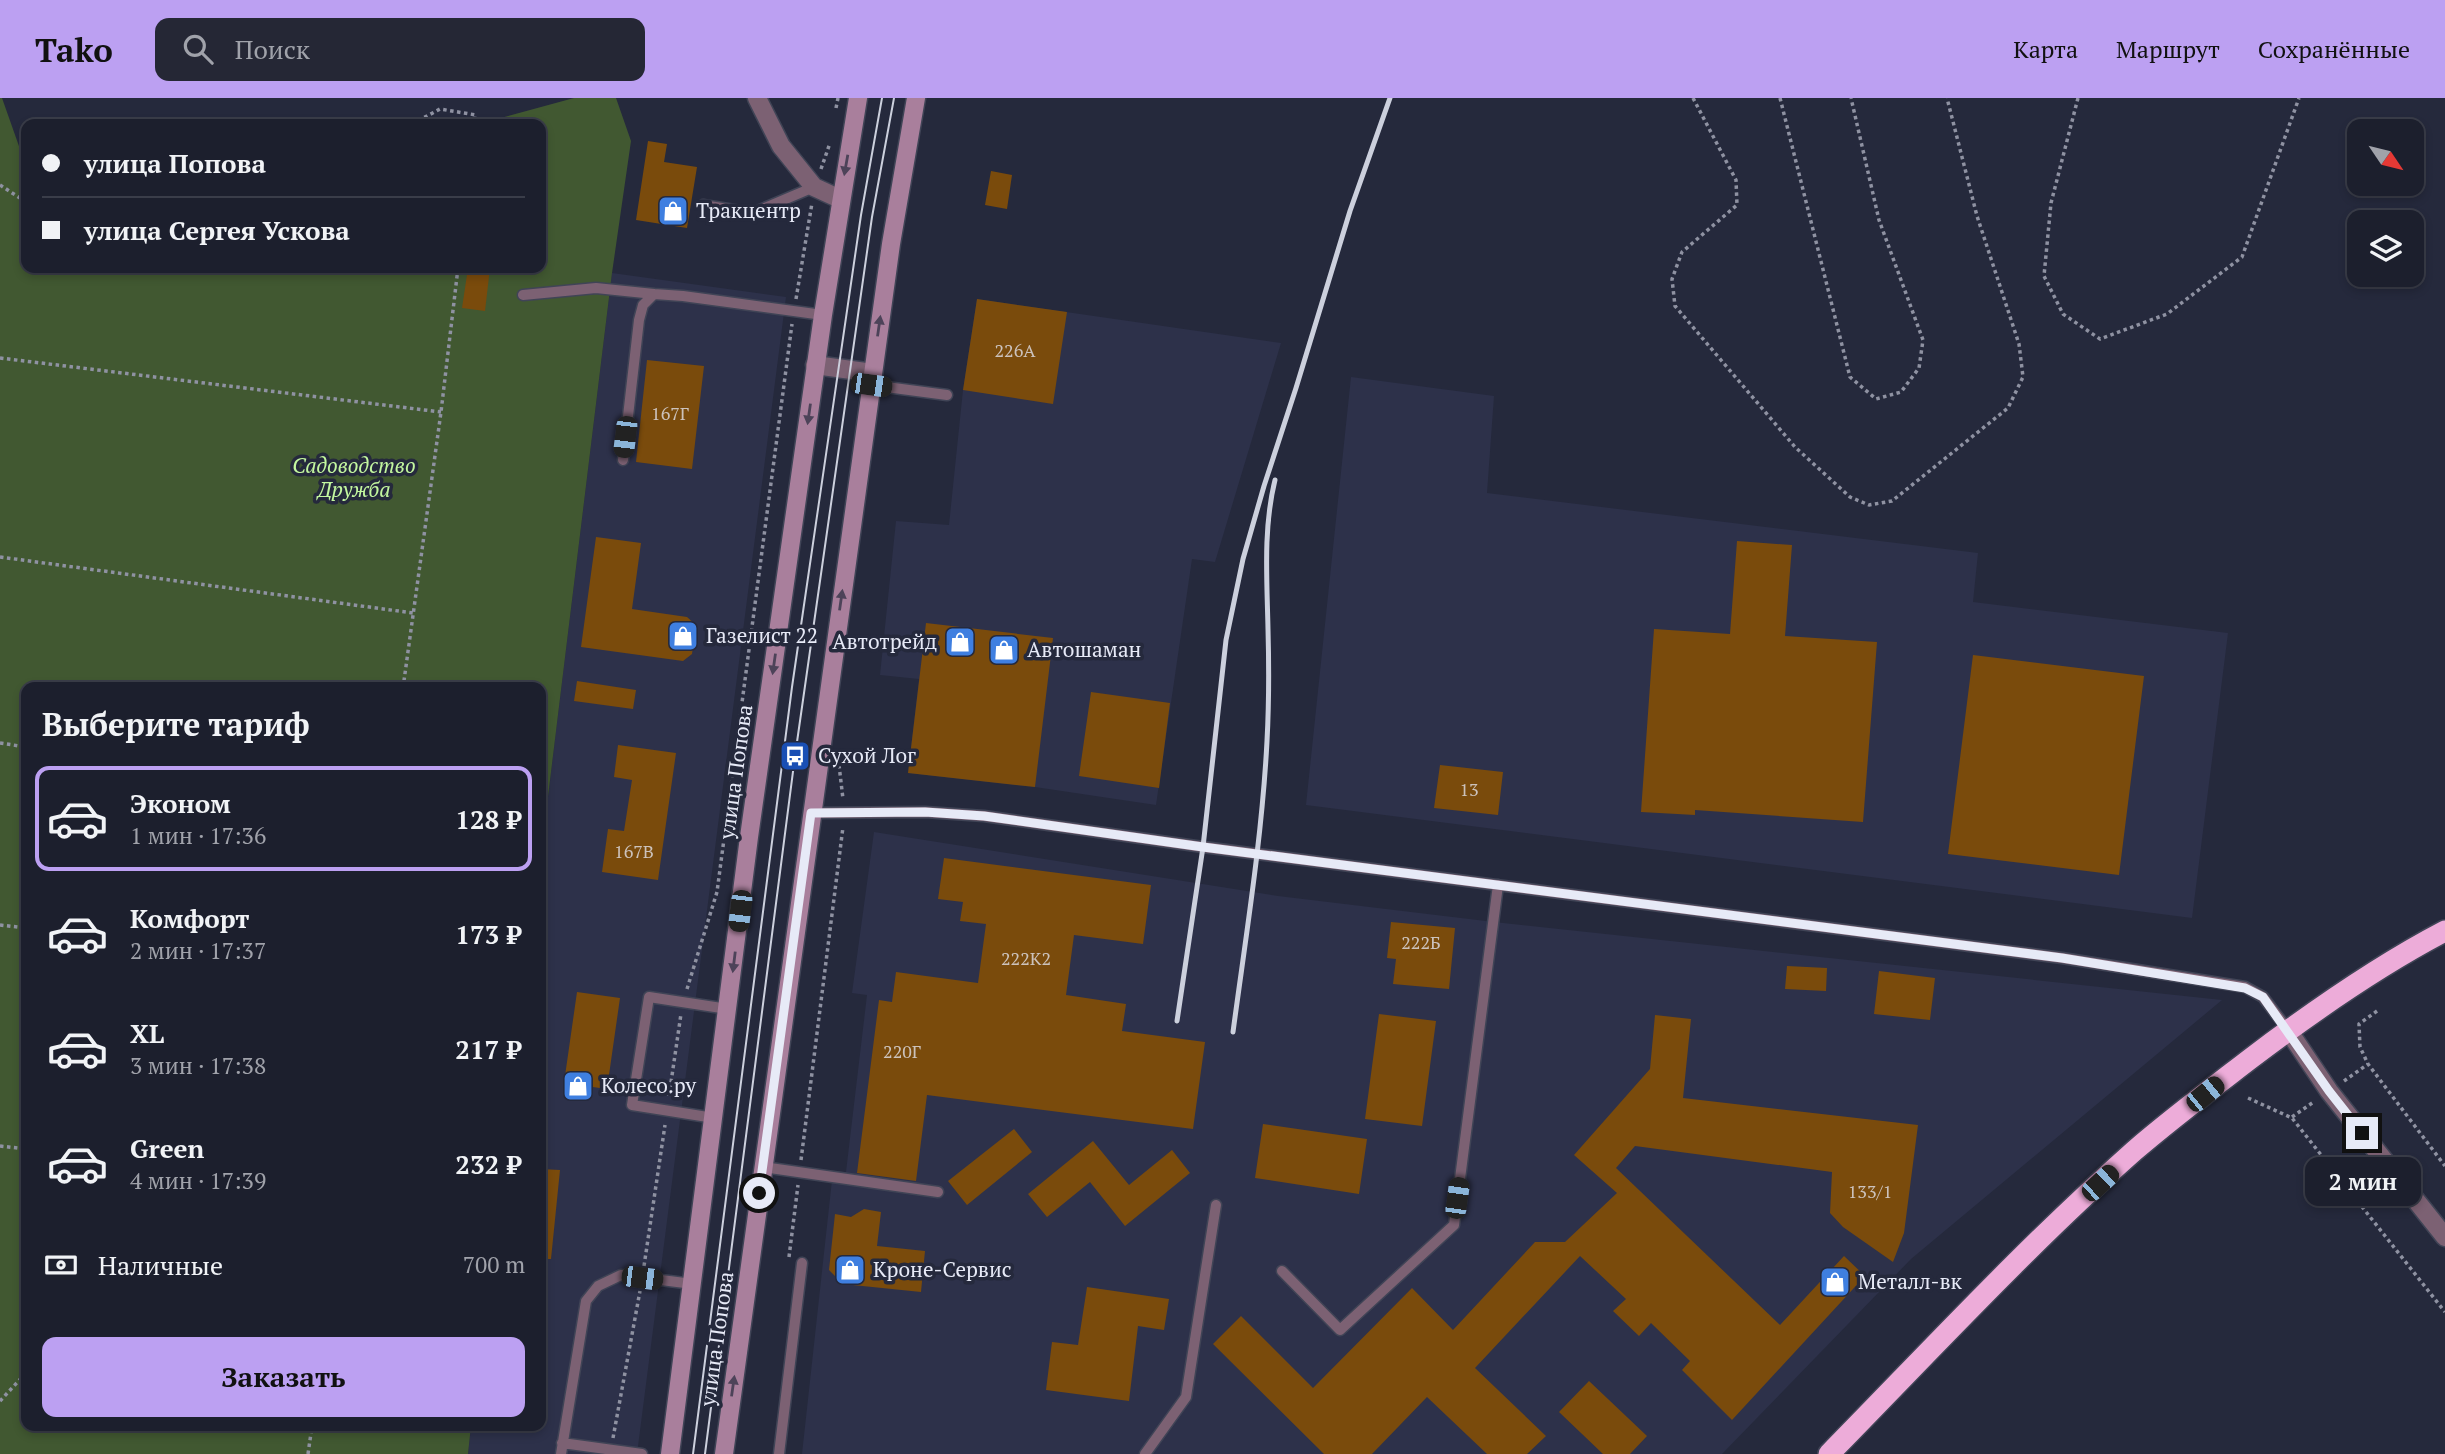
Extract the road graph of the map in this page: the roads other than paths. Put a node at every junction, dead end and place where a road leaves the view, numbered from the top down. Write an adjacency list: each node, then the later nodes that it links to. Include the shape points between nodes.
1 (757, 98): 4 (street, via 781,146)
2 (858, 98): 5 (main road, улица Попова, one-way to 5)
3 (916, 98): 11 (main road, улица Попова, one-way to 3)
4 (814, 187): 5 (street); 6 (lane, via 753,213)
5 (840, 199): 9 (main road, улица Попова)
6 (703, 205)
7 (523, 295): 8 (lane, via 596,288)
8 (654, 295): 9 (lane); 13 (lane, via 643,305 639,320)
9 (822, 315): 10 (main road, улица Попова)
10 (816, 365): 11 (street); 17 (main road, улица Попова, one-way to 17)
11 (872, 379): 12 (lane); 14 (main road, улица Попова, one-way to 11)
12 (947, 395)
13 (622, 460)
14 (811, 813): 15 (lane, via 984,816); 20 (main road, улица Попова)
15 (1498, 885): 18 (lane, via 2062,958 2245,988 2263,997); 25 (lane, via 1454,1225 1340,1330)
16 (2445, 931): 18 (highway, via 2344,990)
17 (728, 1009): 19 (main road, улица Попова); 19 (lane, via 649,997 632,1105)
18 (2288, 1030): 23 (street, via 2329,1091); 34 (highway, via 2135,1150 2030,1248)
19 (714, 1118): 26 (main road, улица Попова)
20 (763, 1167): 21 (lane); 31 (main road, улица Попова, one-way to 20)
21 (938, 1192)
22 (1216, 1205): 33 (lane, via 1186,1397)
23 (2445, 1237)
24 (802, 1263): 32 (lane)
25 (1282, 1271)
26 (693, 1284): 27 (lane, via 621,1275 598,1286 586,1301); 30 (main road, улица Попова)
27 (562, 1443): 28 (lane); 29 (lane)
28 (561, 1454)
29 (642, 1454)
30 (670, 1454)
31 (724, 1454)
32 (779, 1454)
33 (1145, 1454)
34 (1829, 1454)

